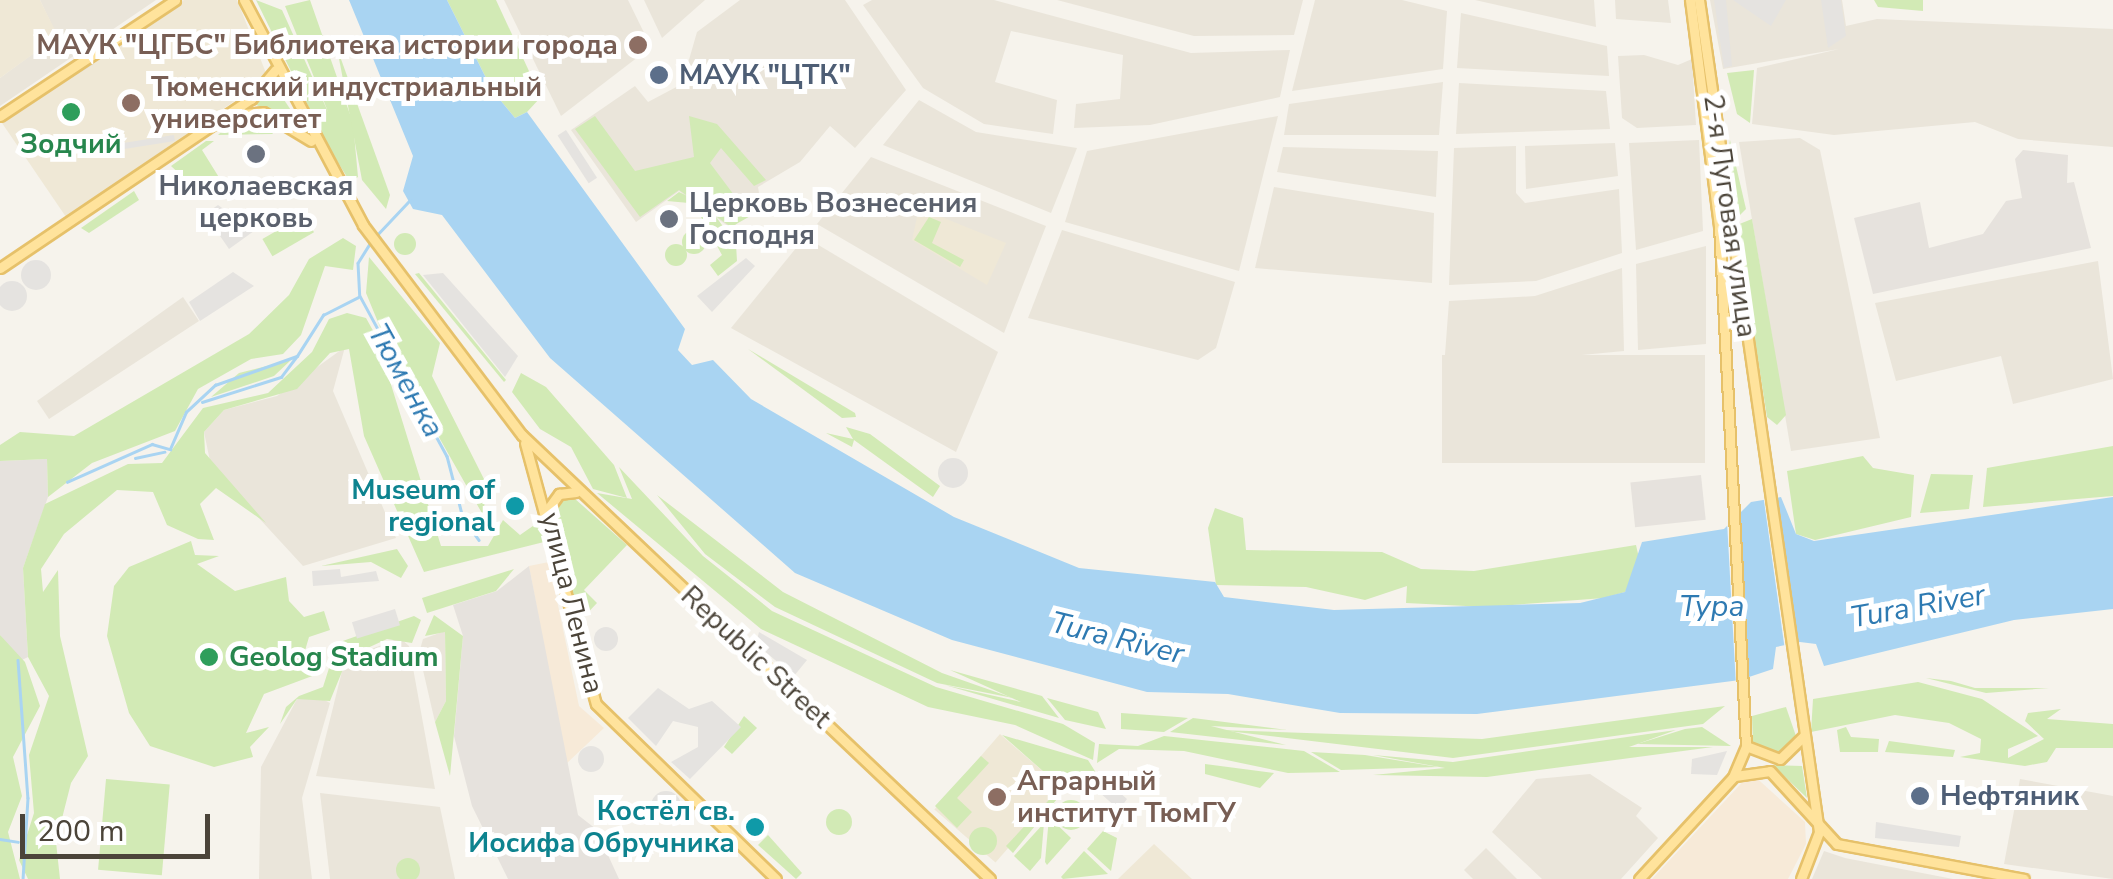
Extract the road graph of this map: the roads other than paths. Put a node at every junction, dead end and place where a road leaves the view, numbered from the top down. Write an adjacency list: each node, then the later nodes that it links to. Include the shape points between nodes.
1 (174, 0): 6 (main road)
2 (244, 0): 5 (main road)
3 (1690, 0): 8 (main road, 2-я Луговая улица)
4 (1699, 0): 8 (main road, 2-я Луговая улица)
5 (275, 70): 7 (main road); 9 (main road)
6 (0, 116)
7 (218, 120): 9 (main road, via 262,112); 10 (main road)
8 (1713, 132): 14 (main road, 2-я Луговая улица); 15 (main road, 2-я Луговая улица)
9 (316, 145): 11 (main road, via 388,260)
10 (0, 268)
11 (522, 435): 12 (main road, Republic Street); 13 (main road, улица Ленина)
12 (578, 492): 13 (main road, via 558,494); 19 (main road, Republic Street)
13 (548, 510): 18 (main road, улица Ленина, via 596,704)
14 (1804, 733): 15 (main road, via 1796,753 1780,759); 17 (main road, 2-я Луговая улица)
15 (1746, 744): 16 (main road)
16 (1732, 777): 17 (main road, via 1765,768); 20 (main road)
17 (1820, 832): 21 (main road); 22 (main road, via 1847,847)
18 (776, 879)
19 (990, 879)
20 (1638, 879)
21 (1800, 879)
22 (2024, 879)

